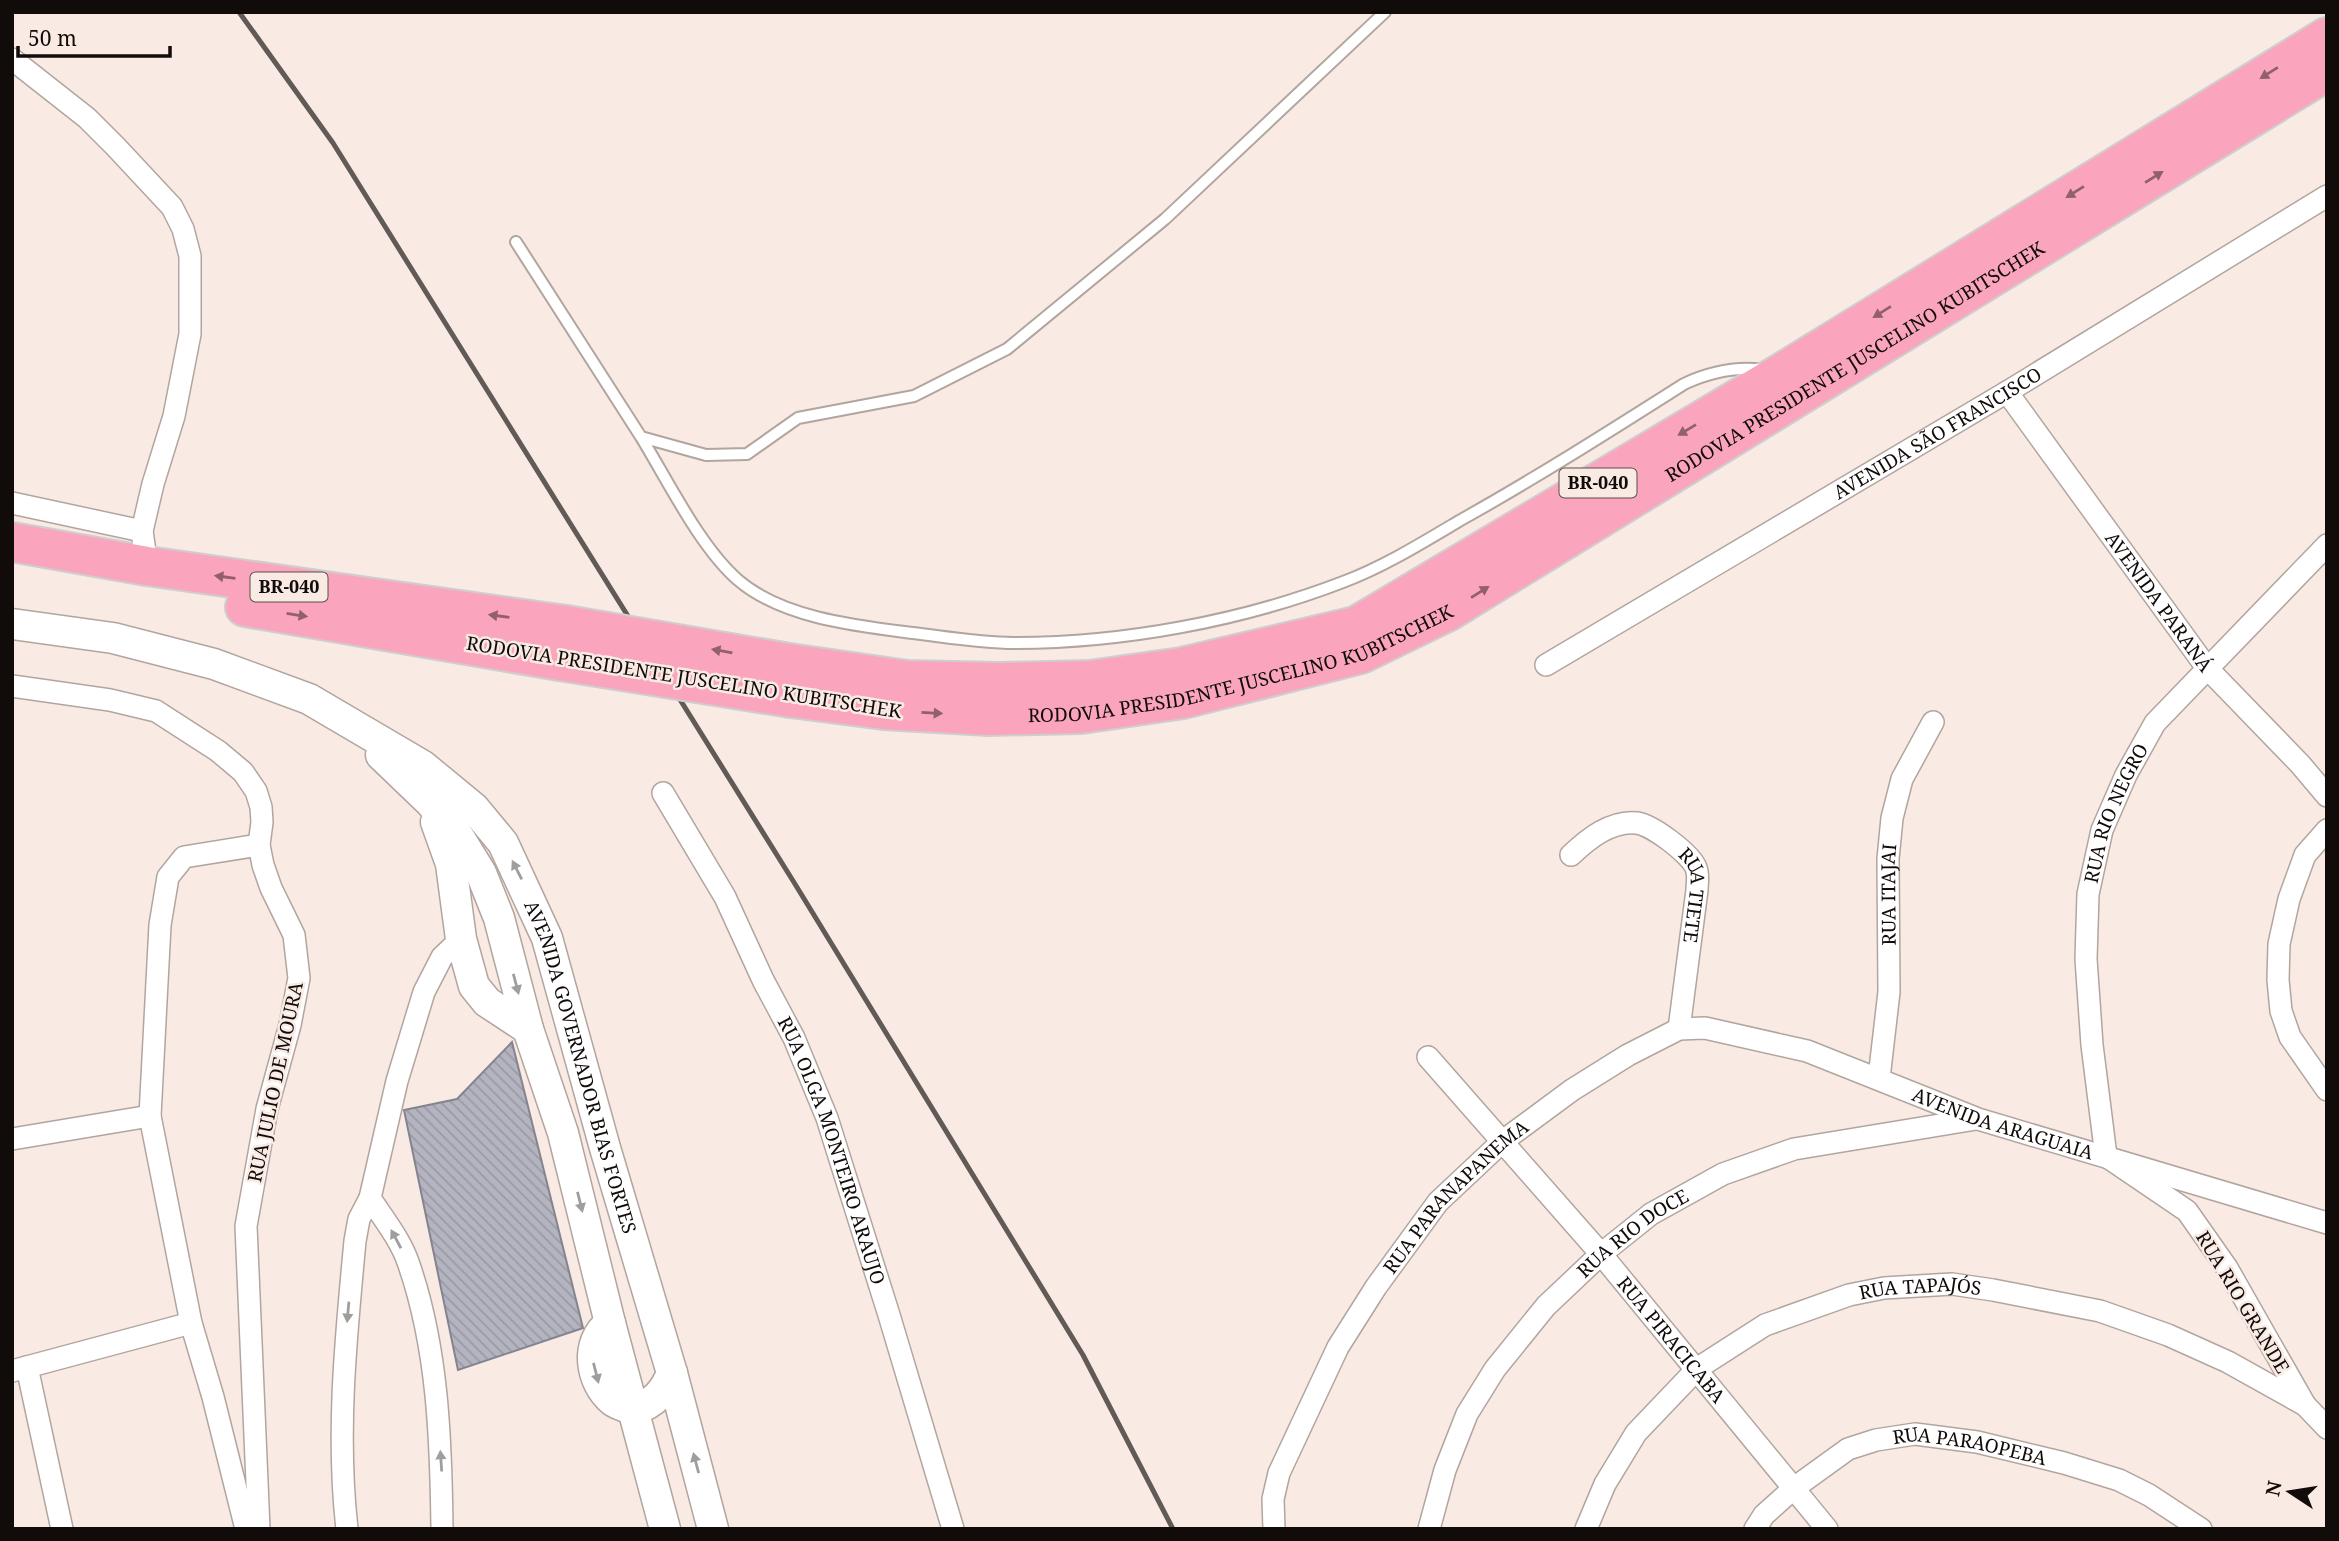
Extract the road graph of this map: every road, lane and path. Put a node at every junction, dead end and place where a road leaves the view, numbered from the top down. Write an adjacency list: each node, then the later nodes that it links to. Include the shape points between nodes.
1 (1385, 12): 9 (lane, via 1165,219 1007,349 914,396 798,418 747,454 706,455)
2 (2327, 37): 7 (highway, RODOVIA PRESIDENTE JUSCELINO KUBITSCHEK / BR-040, one-way to 7)
3 (12, 59): 13 (street, via 87,118 172,206 183,229 190,256 190,334 174,416 153,484)
4 (2327, 71): 19 (highway, RODOVIA PRESIDENTE JUSCELINO KUBITSCHEK / BR-040, one-way to 4, via 884,710 989,716 1081,714 1182,699 1361,654 1447,612)
5 (2327, 196): 8 (street, AVENIDA SÃO FRANCISCO)
6 (516, 242): 9 (lane)
7 (1783, 372): 9 (lane, via 1753,369 1704,374 1550,469 1345,581 1271,606 1174,628 1014,643 823,619 772,601 739,582 713,554); 19 (highway, RODOVIA PRESIDENTE JUSCELINO KUBITSCHEK / BR-040, one-way to 19, via 1356,626 1182,667 1090,680)
8 (2007, 392): 17 (street, AVENIDA SÃO FRANCISCO); 18 (street, AVENIDA PARANÁ)
9 (640, 437)
10 (12, 503): 13 (street)
11 (12, 542): 13 (highway, RODOVIA PRESIDENTE JUSCELINO KUBITSCHEK / BR-040)
12 (2327, 544): 18 (street, RUA RIO NEGRO)
13 (145, 549): 16 (highway, RODOVIA PRESIDENTE JUSCELINO KUBITSCHEK / BR-040, one-way to 13)
14 (12, 567): 16 (highway, RODOVIA PRESIDENTE JUSCELINO KUBITSCHEK / BR-040, one-way to 16)
15 (12, 624): 21 (main road, AVENIDA GOVERNADOR BIAS FORTES, via 113,638 214,664)
16 (563, 643): 19 (highway, RODOVIA PRESIDENTE JUSCELINO KUBITSCHEK / BR-040, bridge)
17 (1546, 665)
18 (2207, 668): 24 (street, AVENIDA PARANÁ); 41 (street, RUA RIO NEGRO, via 2155,723 2132,764 2102,830 2088,894 2092,1045)
19 (790, 680)
20 (12, 686): 27 (street, RUA JULIO DE MOURA, via 156,711 243,772 261,807)
21 (309, 699): 25 (main road, AVENIDA GOVERNADOR BIAS FORTES, via 387,760); 30 (main road, AVENIDA GOVERNADOR BIAS FORTES, one-way to 21, via 503,843 474,808 423,765)
22 (1933, 722): 35 (street, RUA ITAJAI, via 1902,779 1892,818 1889,992)
23 (663, 793): 60 (street, RUA OLGA MONTEIRO ARAUJO, via 724,897 794,1038 827,1118)
24 (2327, 796)
25 (430, 802): 29 (main road, AVENIDA GOVERNADOR BIAS FORTES, via 470,853); 31 (main road, via 451,864)
26 (2327, 830): 36 (street, via 2305,855 2289,899 2279,944 2278,980 2290,1037)
27 (259, 845): 37 (street, via 184,857 169,877 160,925); 55 (street, RUA JULIO DE MOURA, via 271,888 294,935 299,978 267,1109 246,1226)
28 (1571, 855): 33 (street, RUA TIETE, via 1613,826 1638,823 1661,835 1696,867)
29 (499, 918): 30 (main road, via 516,917); 31 (main road, via 483,921); 32 (main road, AVENIDA GOVERNADOR BIAS FORTES, one-way to 32)
30 (547, 938): 48 (main road, AVENIDA GOVERNADOR BIAS FORTES)
31 (461, 939): 32 (main road, via 474,986 487,1002); 42 (street, via 442,957 424,992 397,1081)
32 (528, 1029): 50 (main road, AVENIDA GOVERNADOR BIAS FORTES, one-way to 50, via 563,1133)
33 (1679, 1030): 35 (street, AVENIDA ARAGUAIA, via 1705,1028 1807,1051); 40 (street, RUA PARANAPANEMA, via 1572,1090)
34 (1428, 1058): 40 (street, RUA PIRACICABA)
35 (1879, 1078): 38 (street, AVENIDA ARAGUAIA)
36 (2327, 1090)
37 (150, 1116): 39 (street); 45 (street)
38 (1978, 1119): 41 (street, AVENIDA ARAGUAIA); 44 (street, RUA RIO DOCE, via 1782,1153 1723,1174 1651,1214)
39 (12, 1139)
40 (1503, 1141): 44 (street, RUA PIRACICABA); 61 (street, RUA PARANAPANEMA, via 1438,1202 1338,1347 1279,1473 1273,1499)
41 (2106, 1156): 43 (street, AVENIDA ARAGUAIA); 49 (street, RUA RIO GRANDE, via 2187,1211 2227,1268)
42 (370, 1198): 56 (street, one-way to 56, via 355,1241 343,1376); 57 (street, one-way to 42, via 431,1352 408,1261)
43 (2327, 1223)
44 (1601, 1254): 46 (street, RUA PIRACICABA); 62 (street, RUA RIO DOCE, via 1546,1306 1494,1368 1467,1414)
45 (191, 1322): 47 (street); 54 (street)
46 (1698, 1368): 49 (street, RUA TAPAJÓS, via 1765,1325 1810,1307 1884,1288 1952,1284 2111,1315 2204,1351); 52 (street, RUA PIRACICABA); 63 (street, RUA TAPAJÓS, via 1636,1433 1605,1484)
47 (19, 1369): 53 (street)
48 (673, 1373): 50 (main road, via 658,1397); 59 (main road, AVENIDA GOVERNADOR BIAS FORTES, one-way to 48)
49 (2305, 1405): 51 (street, RUA TAPAJÓS)
50 (634, 1410): 58 (main road, AVENIDA GOVERNADOR BIAS FORTES)
51 (2327, 1427)
52 (1794, 1488): 64 (street, RUA PARAOPEBA); 65 (street, RUA PIRACICABA); 66 (street, RUA PARAOPEBA, via 1848,1449 1915,1434 1977,1442 2119,1480)
53 (62, 1529)
54 (246, 1529)
55 (259, 1529)
56 (347, 1529)
57 (442, 1529)
58 (666, 1529)
59 (713, 1529)
60 (953, 1529)
61 (1274, 1529)
62 (1429, 1529)
63 (1586, 1529)
64 (1755, 1529)
65 (1828, 1529)
66 (2201, 1529)

